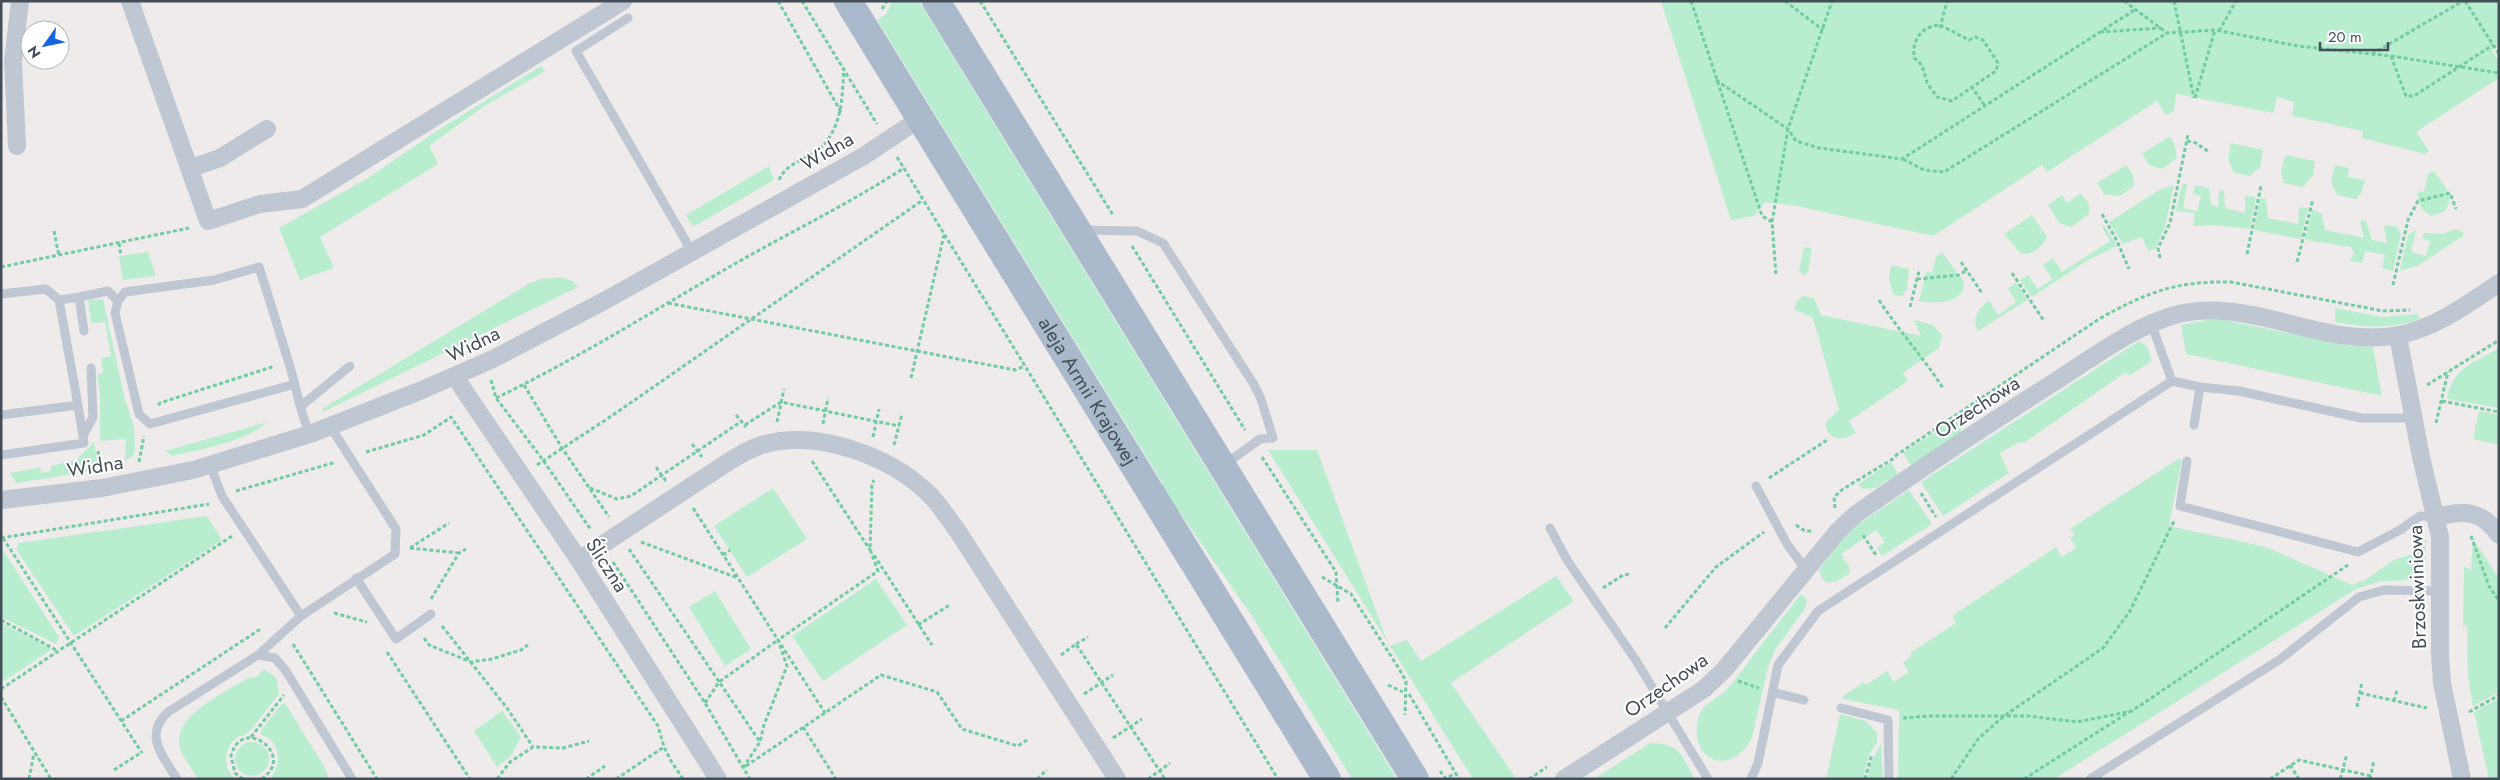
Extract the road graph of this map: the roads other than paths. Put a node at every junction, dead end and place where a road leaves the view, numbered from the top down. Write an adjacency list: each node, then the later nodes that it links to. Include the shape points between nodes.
1 (20, 1): 9 (street, via 13,68)
2 (130, 1): 10 (street)
3 (623, 1): 10 (street, via 302,199 260,204 208,221)
4 (848, 1): 7 (main road, aleja Armii Krajowej)
5 (936, 1): 11 (main road)
6 (628, 18): 12 (lane, via 576,51)
7 (921, 118): 12 (street, Widna, via 862,157); 59 (main road, aleja Armii Krajowej)
8 (267, 129): 10 (street, via 220,158)
9 (18, 146)
10 (191, 168)
11 (1077, 230): 38 (main road); 38 (lane, via 1122,230 1149,235 1163,243 1233,349 1261,399 1273,438 1260,439)
12 (692, 252): 23 (street, Widna)
13 (2499, 283): 20 (street, Orzechowa, via 2434,323)
14 (1, 294): 16 (lane, via 46,289)
15 (78, 297): 16 (lane); 17 (lane, via 108,291); 19 (lane)
16 (59, 300): 27 (lane)
17 (118, 301): 25 (lane, via 125,292 214,280 259,267); 25 (lane, via 115,313 139,414 150,424)
18 (2151, 323): 20 (street, Orzechowa, via 2176,314 2214,310 2244,313 2348,335); 24 (lane); 45 (street, Orzechowa, via 2002,415 1856,516 1838,531)
19 (84, 331)
20 (2398, 336): 30 (street, Brzoskwiniowa)
21 (350, 366): 28 (lane)
22 (91, 368): 34 (lane, via 93,417)
23 (456, 377): 32 (street, Widna); 44 (street, Śliczna)
24 (2172, 381): 26 (lane); 51 (lane, via 1818,611 1778,665)
25 (295, 384): 28 (lane)
26 (2200, 387): 30 (lane, via 2239,391 2362,418); 31 (lane)
27 (78, 404): 29 (lane); 34 (lane)
28 (301, 406): 33 (lane)
29 (1, 415)
30 (2413, 418): 41 (street, Brzoskwiniowa)
31 (2194, 425)
32 (329, 428): 33 (street, Widna); 46 (lane, via 396,530 395,554)
33 (310, 434): 37 (street, Widna)
34 (83, 439): 35 (lane)
35 (1, 454)
36 (2188, 461): 41 (lane, via 2180,506 2358,552 2420,516)
37 (212, 465): 40 (street, Widna, via 98,478); 49 (lane, via 222,496)
38 (1222, 467): 60 (main road)
39 (1756, 486): 45 (lane, via 1787,544)
40 (1, 500)
41 (2436, 517): 43 (street, via 2473,513 2491,524); 47 (street, Brzoskwiniowa, via 2440,537)
42 (1550, 528): 54 (lane, via 1566,560)
43 (2499, 535)
44 (579, 560): 57 (street, Śliczna); 58 (street, via 741,454 765,444 804,441 868,454 889,463 928,494 957,530)
45 (1806, 570): 54 (street, Orzechowa, via 1724,670 1704,689)
46 (356, 578): 48 (lane, via 396,639); 49 (lane)
47 (2440, 591): 65 (lane, via 2384,590 2359,597 2279,660); 66 (street, Brzoskwiniowa, via 2442,682)
48 (431, 614)
49 (301, 616): 50 (lane)
50 (258, 655): 55 (lane, via 160,719 156,743); 56 (lane, via 276,658)
51 (1774, 693): 52 (lane); 63 (lane, via 1758,763)
52 (1804, 700)
53 (1842, 708): 64 (lane, via 1888,720)
54 (1668, 712): 61 (street, Orzechowa); 62 (lane)
55 (177, 779)
56 (352, 779)
57 (718, 779)
58 (1117, 779)
59 (1327, 779)
60 (1414, 779)
61 (1564, 779)
62 (1708, 779)
63 (1750, 779)
64 (1889, 779)
65 (2090, 779)
66 (2462, 779)

